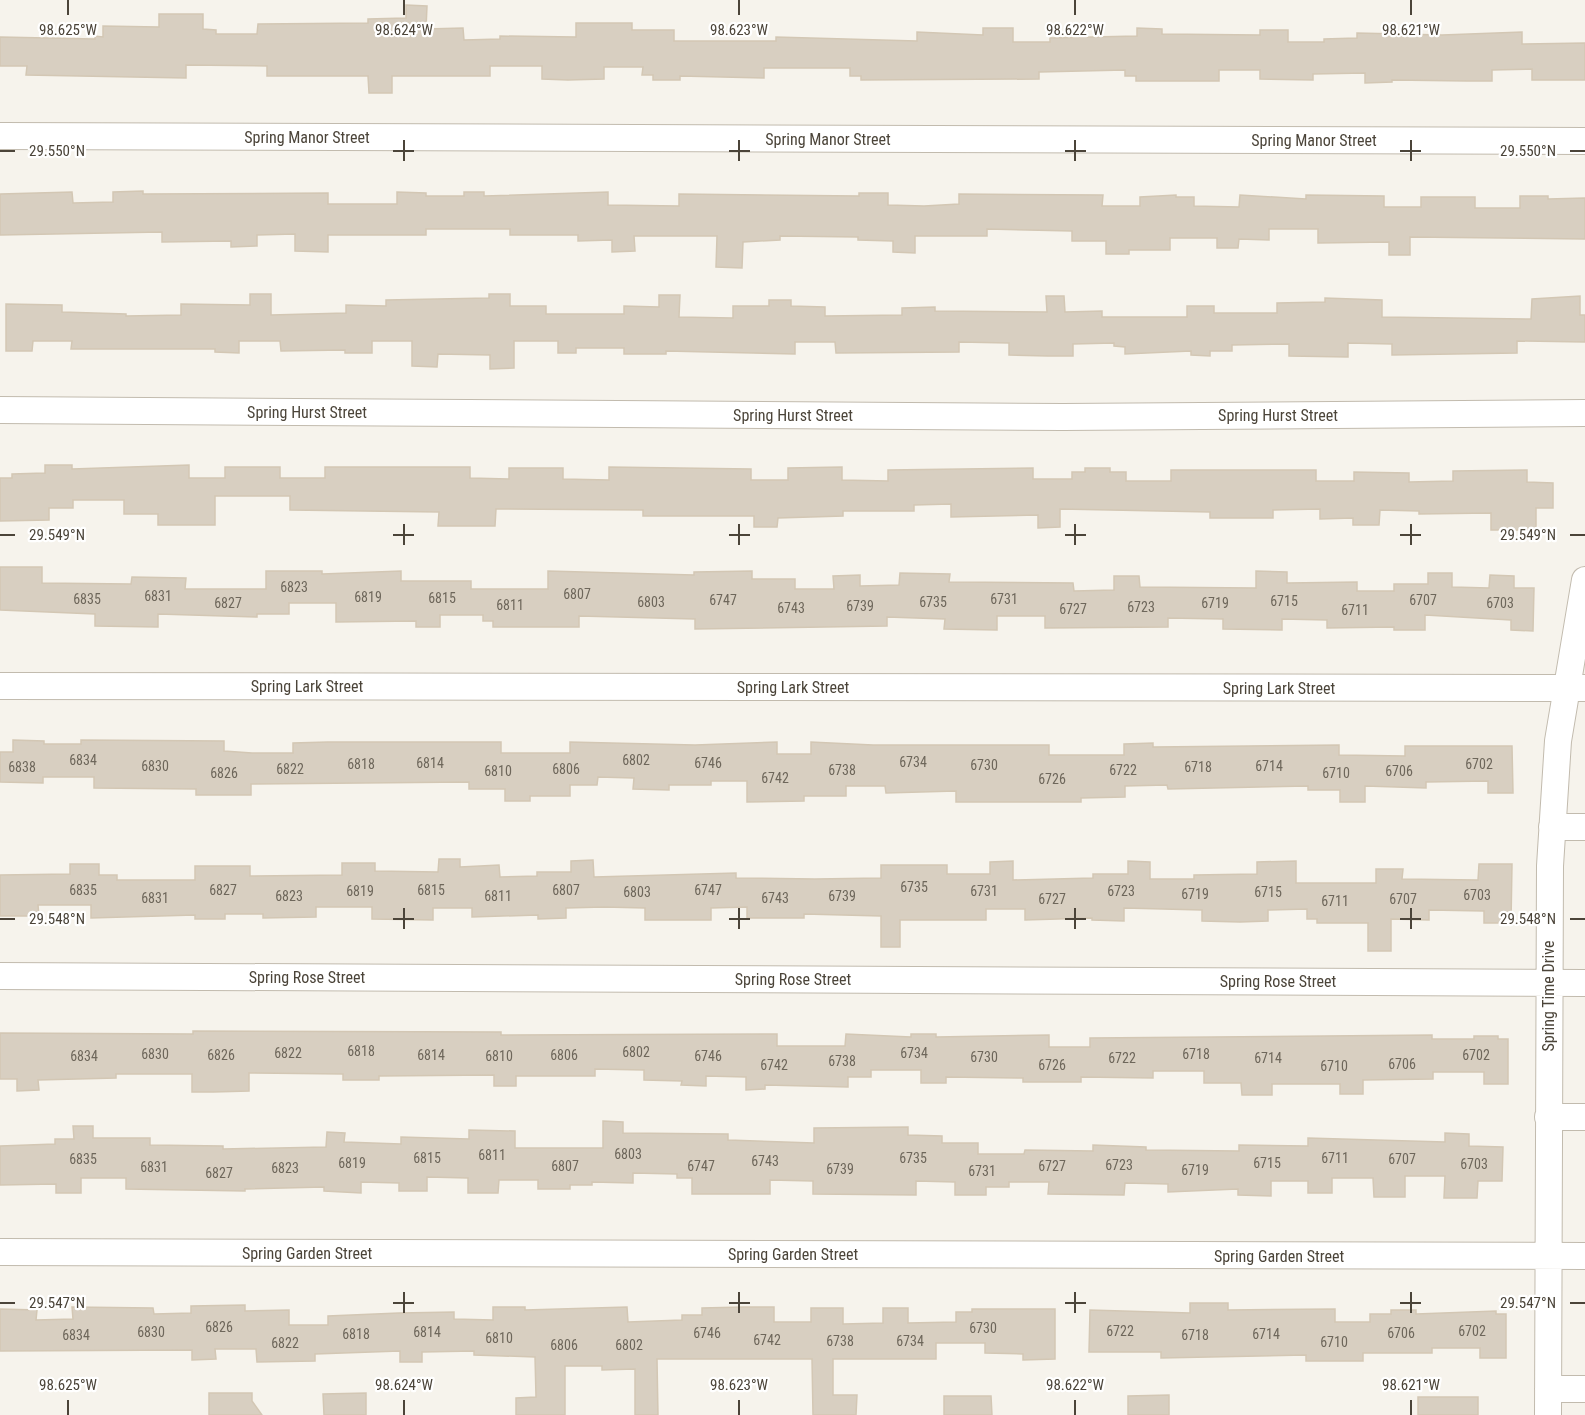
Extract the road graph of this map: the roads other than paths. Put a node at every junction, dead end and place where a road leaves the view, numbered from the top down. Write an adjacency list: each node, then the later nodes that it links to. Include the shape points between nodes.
1 (0, 136): 2 (street, Spring Manor Street)
2 (1585, 141)
3 (0, 410): 4 (street, Spring Hurst Street, via 1052,417)
4 (1585, 413)
5 (1585, 580): 7 (street, Spring Time Drive)
6 (0, 686): 7 (street, Spring Lark Street)
7 (1575, 688): 8 (street, Spring Time Drive, via 1558,741)
8 (1552, 827): 9 (street); 11 (street, Spring Time Drive)
9 (1585, 827)
10 (0, 976): 11 (street, Spring Rose Street)
11 (1549, 982): 12 (street, Spring Rose Street); 13 (street, Spring Time Drive)
12 (1585, 983)
13 (1548, 1117): 14 (street); 16 (street, Spring Time Drive)
14 (1585, 1117)
15 (0, 1252): 16 (street, Spring Garden Street)
16 (1549, 1256): 17 (street, Spring Garden Street); 18 (street, Spring Time Drive)
17 (1585, 1256)
18 (1548, 1389): 19 (street); 20 (street, Spring Time Drive)
19 (1585, 1389)
20 (1548, 1415)

